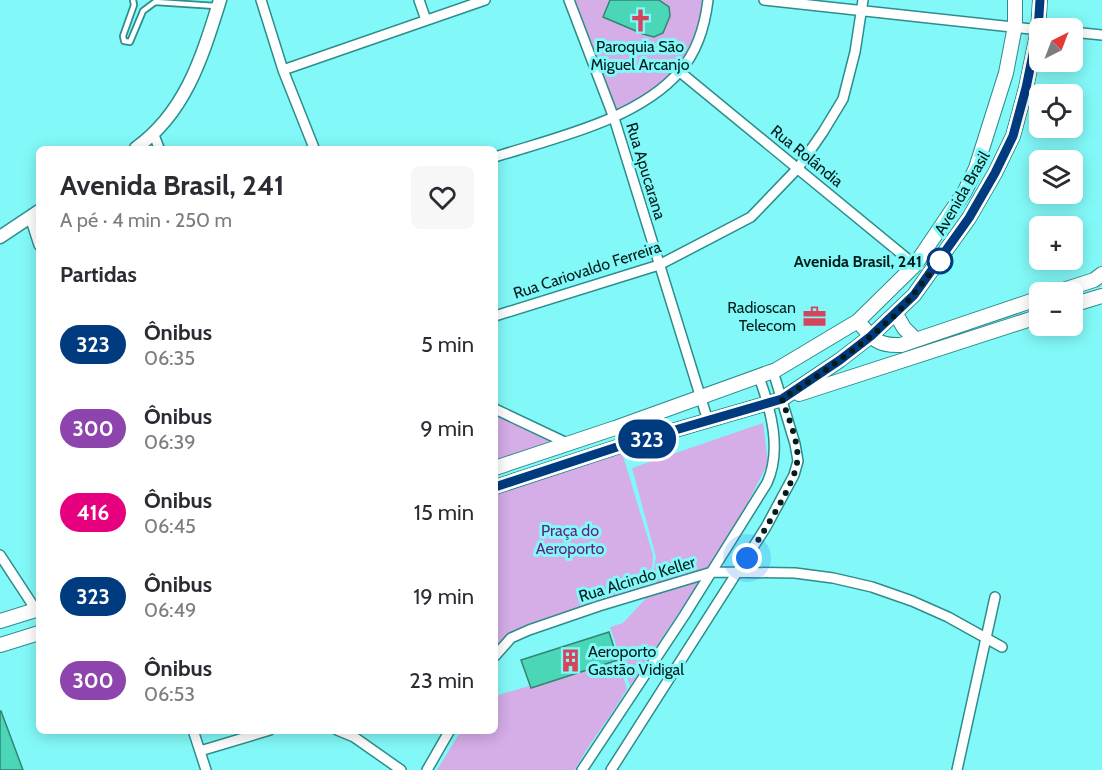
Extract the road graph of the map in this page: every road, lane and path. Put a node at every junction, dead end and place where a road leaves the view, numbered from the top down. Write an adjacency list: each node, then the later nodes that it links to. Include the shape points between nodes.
1 (133, 0): 11 (lane, via 123,36 127,42 143,11 155,2)
2 (261, 0): 19 (street)
3 (419, 0): 14 (street)
4 (484, 0): 14 (street)
5 (569, 0): 22 (street, Rua Apucarana)
6 (708, 0): 20 (street, via 697,45)
7 (764, 0): 12 (street)
8 (862, 0): 12 (street, Rua Cariovaldo Ferreira)
9 (1015, 0): 15 (main road, Avenida Brasil)
10 (1040, 0): 13 (main road, Avenida Brasil)
11 (219, 3): 23 (street, via 195,73 175,109)
12 (862, 11): 15 (street); 28 (street, Rua Cariovaldo Ferreira, via 843,99)
13 (1039, 18)
14 (426, 20): 19 (street)
15 (1015, 26): 16 (street); 32 (main road, Avenida Brasil, via 1006,73 976,168 951,214)
16 (1029, 28)
17 (1083, 33): 18 (street)
18 (1102, 34)
19 (283, 70): 26 (street)
20 (680, 72): 22 (street, via 650,97); 28 (street, Rua Rolândia)
21 (1030, 72): 38 (main road, Avenida Brasil, via 1013,136 995,173 947,252)
22 (614, 118): 27 (street); 31 (street, Rua Apucarana)
23 (154, 135): 24 (street); 25 (street)
24 (139, 146)
25 (158, 146)
26 (313, 146)
27 (498, 156)
28 (798, 168): 31 (street, Rua Cariovaldo Ferreira, via 751,217); 32 (street, Rua Rolândia)
29 (34, 214): 30 (street)
30 (0, 237)
31 (659, 265): 39 (street, Rua Cariovaldo Ferreira); 48 (street, Rua Apucarana)
32 (915, 265): 41 (main road, Avenida Brasil)
33 (1102, 274): 34 (main road)
34 (1083, 284)
35 (1102, 296): 37 (main road)
36 (1029, 302): 43 (main road)
37 (1083, 302)
38 (896, 314): 42 (main road, Avenida Brasil); 43 (main road)
39 (498, 315)
40 (1029, 320): 45 (main road)
41 (858, 321): 42 (main road); 46 (main road, Avenida Brasil)
42 (871, 336): 44 (main road); 49 (main road, Avenida Brasil)
43 (916, 340): 44 (main road)
44 (886, 346): 45 (main road)
45 (892, 364): 49 (main road)
46 (773, 371): 47 (main road, Avenida Brasil); 49 (street)
47 (759, 377): 48 (main road, Avenida Brasil); 50 (street)
48 (702, 398): 52 (street, Rua Apucarana); 53 (main road, Avenida Brasil)
49 (782, 399): 50 (main road, Avenida Brasil); 58 (street, via 798,461 766,527)
50 (768, 403): 52 (main road, Avenida Brasil); 57 (street, via 775,455 772,470)
51 (498, 410): 53 (street)
52 (708, 421): 55 (main road, Avenida Brasil)
53 (568, 444): 54 (main road, Avenida Brasil)
54 (498, 467)
55 (498, 486)
56 (0, 555): 60 (street)
57 (712, 572): 58 (street, Rua Alcindo Keller); 67 (street, Rua Alcindo Keller, via 529,630 511,638); 76 (street)
58 (738, 572): 64 (street, Rua Alcindo Keller, via 832,578 872,587 948,617); 77 (street)
59 (994, 597): 64 (street)
60 (36, 607)
61 (36, 611): 62 (main road)
62 (0, 621)
63 (36, 634): 65 (main road)
64 (986, 638): 66 (street, Rua Alcindo Keller); 78 (street)
65 (0, 645)
66 (1002, 647)
67 (498, 653)
68 (194, 734): 72 (street)
69 (257, 734): 72 (street)
70 (347, 734): 74 (street)
71 (448, 734): 75 (street)
72 (200, 751): 73 (street)
73 (206, 770)
74 (401, 770)
75 (427, 770)
76 (582, 770)
77 (612, 770)
78 (957, 770)

